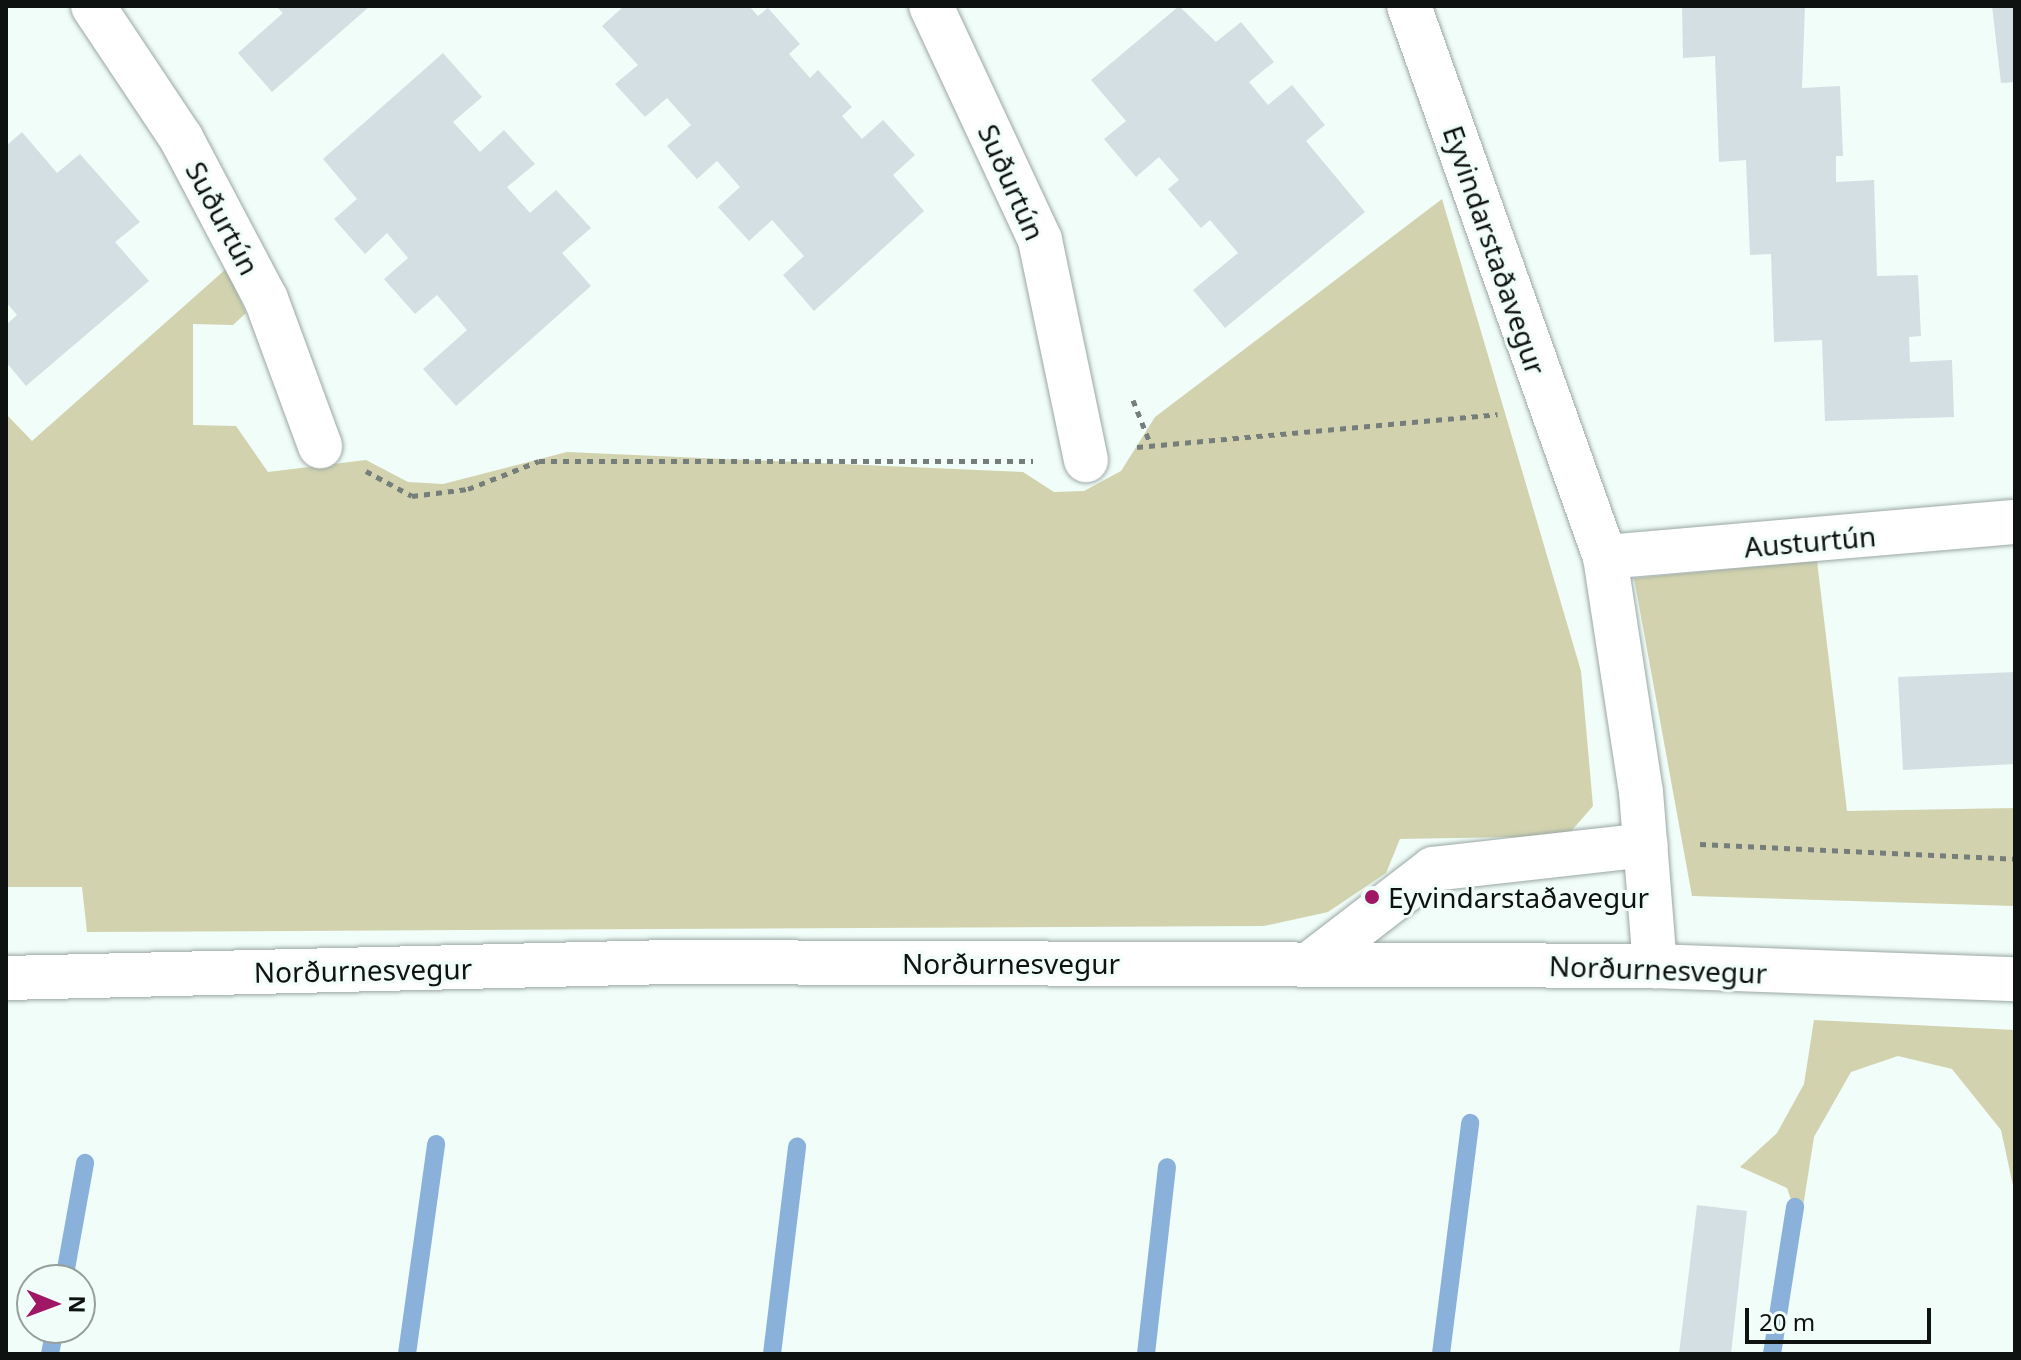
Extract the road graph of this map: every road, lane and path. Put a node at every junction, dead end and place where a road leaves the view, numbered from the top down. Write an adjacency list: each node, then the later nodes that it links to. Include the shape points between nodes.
1 (93, 6): 5 (street, Suðurtún, via 181,138 266,299)
2 (931, 6): 6 (street, Suðurtún, via 1040,240)
3 (1409, 6): 4 (street, Eyvindarstaðavegur)
4 (1550, 410): 6 (path, via 1161,440); 8 (street, Eyvindarstaðavegur)
5 (320, 446): 6 (path, via 412,496 468,489 539,461)
6 (1086, 460)
7 (2015, 522): 8 (street, Austurtún)
8 (1605, 557): 9 (street, Eyvindarstaðavegur)
9 (1646, 845): 10 (path); 11 (street, via 1433,869); 12 (street, Eyvindarstaðavegur)
10 (2015, 859)
11 (1311, 963): 12 (street, Norðurnesvegur); 13 (street, Norðurnesvegur, via 672,962)
12 (1655, 966): 14 (street, Norðurnesvegur)
13 (6, 978)
14 (2015, 979)

